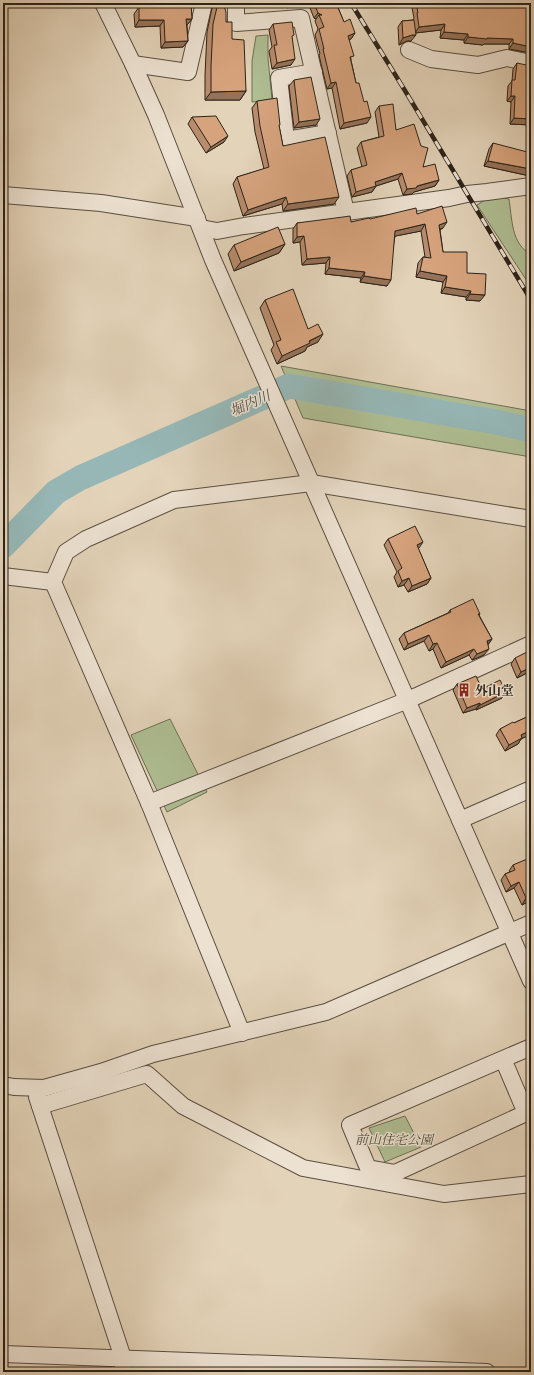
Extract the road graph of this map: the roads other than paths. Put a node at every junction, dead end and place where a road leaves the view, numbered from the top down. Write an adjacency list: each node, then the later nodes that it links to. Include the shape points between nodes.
1 (103, 3): 6 (street)
2 (204, 3): 6 (street, via 188,72)
3 (236, 3): 7 (street, via 236,23 301,18)
4 (408, 50): 5 (street, via 431,59 478,65 507,58)
5 (531, 63)
6 (134, 64): 12 (street)
7 (314, 72): 8 (street); 8 (street, via 279,78 286,140)
8 (328, 133): 11 (street)
9 (531, 186): 11 (street)
10 (3, 195): 12 (street, via 101,203)
11 (346, 212): 12 (street, via 217,232)
12 (199, 223): 13 (street)
13 (311, 483): 14 (street); 16 (street, via 174,500 86,539 66,552); 18 (street)
14 (531, 519)
15 (3, 576): 16 (street)
16 (53, 582): 20 (street)
17 (531, 644): 18 (street)
18 (408, 700): 20 (street); 21 (street)
19 (531, 789): 21 (street)
20 (149, 803): 25 (street)
21 (460, 820): 23 (street)
22 (531, 924): 23 (street)
23 (510, 933): 24 (street); 25 (street, via 326,1012)
24 (531, 981)
25 (242, 1032): 29 (street, via 153,1054 44,1088)
26 (531, 1047): 27 (street)
27 (503, 1059): 27 (street, via 350,1125 368,1168 394,1173 526,1113)
28 (3, 1085): 29 (street)
29 (34, 1088): 30 (street)
30 (40, 1106): 31 (street, via 147,1074 183,1106 303,1168 444,1194); 33 (street)
31 (531, 1184)
32 (3, 1354): 33 (street)
33 (123, 1365): 34 (street)
34 (487, 1372)

